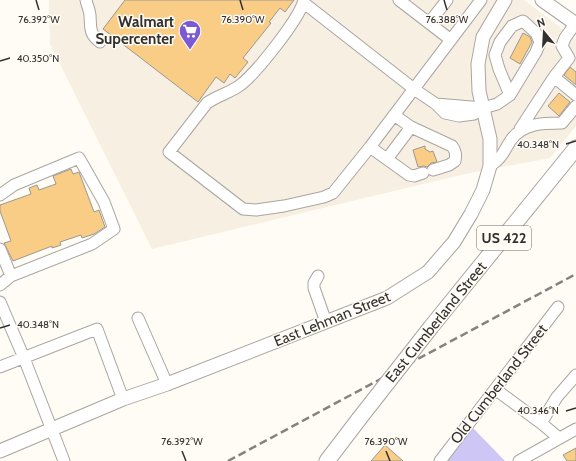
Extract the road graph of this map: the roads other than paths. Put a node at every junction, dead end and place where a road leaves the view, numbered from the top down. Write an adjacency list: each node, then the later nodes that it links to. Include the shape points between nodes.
1 (86, 0): 11 (street, via 91,15 89,25 94,38)
2 (399, 0): 8 (street)
3 (447, 0): 8 (street)
4 (481, 0): 10 (street)
5 (505, 0): 20 (main road, East Lehman Street, via 482,37 478,64 479,91)
6 (542, 0): 9 (main road)
7 (304, 2): 16 (street); 24 (street, via 294,22 256,68 239,86 207,104 169,152 243,209 256,210 284,206 333,193)
8 (429, 23): 10 (street)
9 (576, 24): 12 (street, via 562,46)
10 (451, 40): 16 (street)
11 (100, 42)
12 (573, 61): 15 (street)
13 (499, 69): 14 (street); 14 (street, via 495,55 500,42 512,26 523,21 536,33 540,42); 17 (street)
14 (522, 76): 17 (street)
15 (554, 77): 18 (street); 23 (street)
16 (414, 89): 20 (street, via 445,113 459,116 474,114); 21 (street)
17 (510, 94): 20 (street, via 497,104)
18 (576, 95)
19 (576, 106): 23 (street, via 562,123 532,125)
20 (483, 108): 27 (main road, East Lehman Street, via 490,139)
21 (394, 115): 22 (street); 24 (street)
22 (411, 127): 26 (street); 26 (street, via 450,146 455,150 455,161 414,176)
23 (520, 129): 27 (street, via 500,159)
24 (370, 147): 26 (street)
25 (576, 148): 49 (highway, East Cumberland Street / US 422, bridge, via 431,327)
26 (387, 160)
27 (490, 166): 36 (main road, East Lehman Street, via 482,190 454,242 428,272 387,298)
28 (0, 195): 30 (street, via 14,185 79,158 104,202 114,229 92,244)
29 (0, 249): 30 (street)
30 (11, 276): 32 (street)
31 (318, 276): 36 (street, via 314,288)
32 (0, 285)
33 (1, 307): 37 (street)
34 (558, 307): 41 (street, Old Cumberland Street)
35 (138, 318): 40 (street)
36 (326, 322): 40 (main road, East Lehman Street)
37 (24, 358): 38 (street); 42 (street, via 97,329); 45 (street)
38 (0, 367)
39 (576, 375): 43 (street, via 557,397)
40 (167, 384): 42 (main road, East Lehman Street)
41 (495, 389): 43 (street); 50 (street, Old Cumberland Street)
42 (123, 399): 45 (main road, East Lehman Street)
43 (541, 423): 46 (street)
44 (576, 429): 46 (street)
45 (52, 430): 47 (main road, East Lehman Street); 48 (street)
46 (559, 438): 51 (street)
47 (0, 451)
48 (64, 461)
49 (327, 461)
50 (440, 461)
51 (519, 461)

